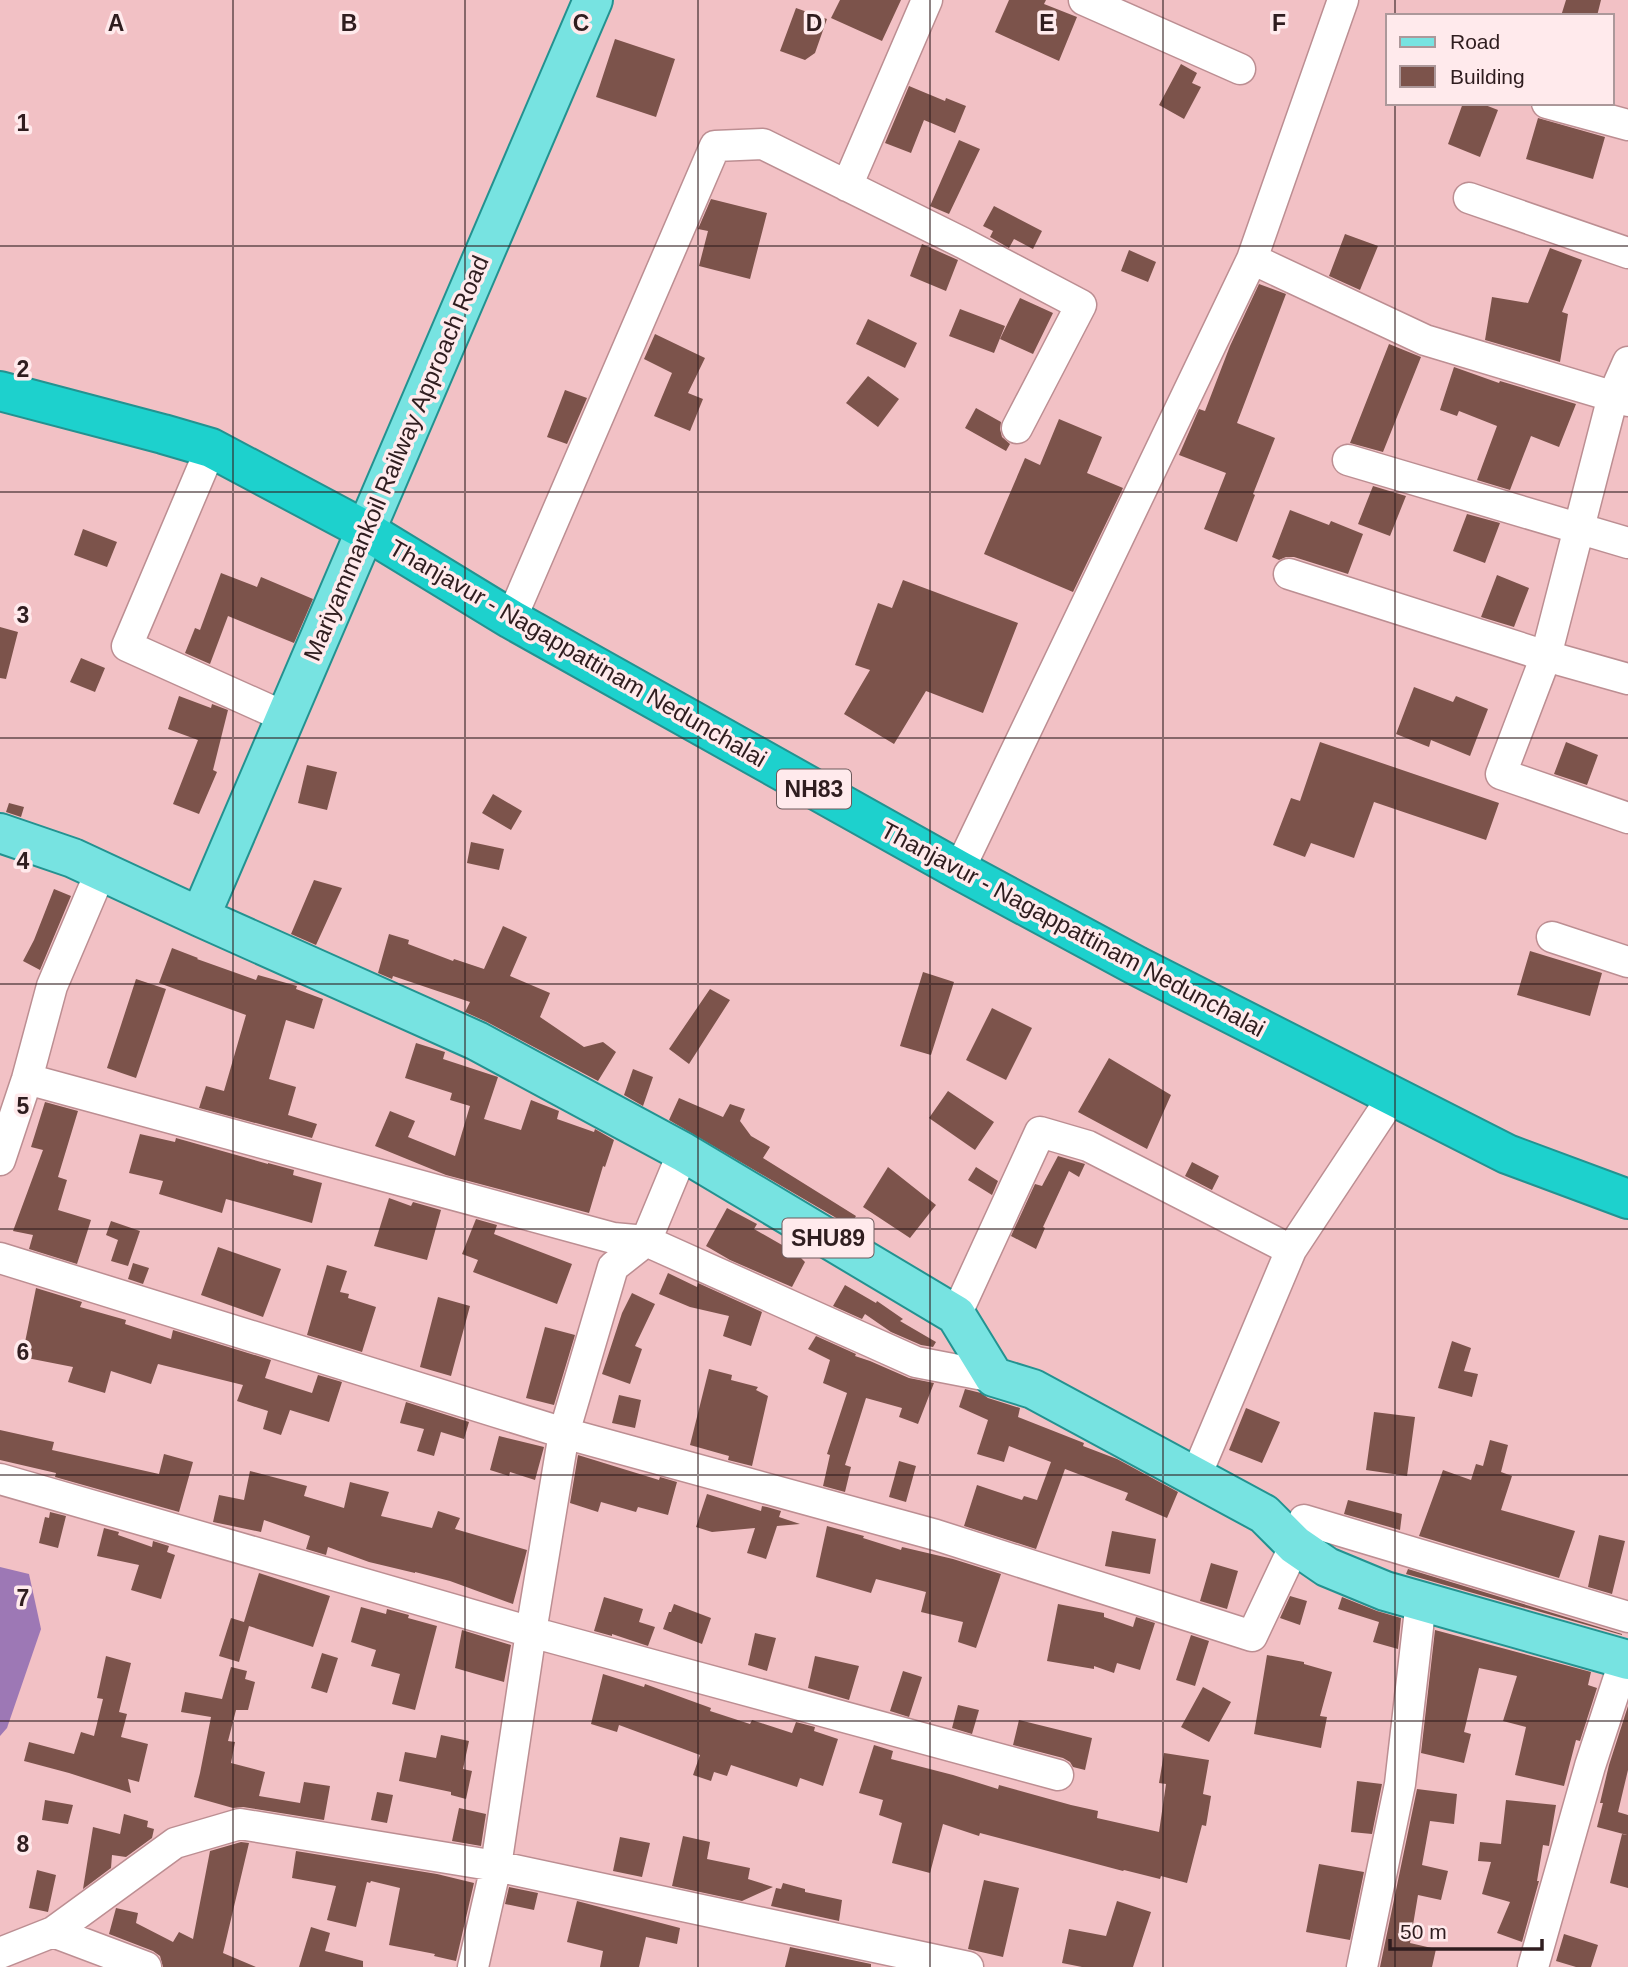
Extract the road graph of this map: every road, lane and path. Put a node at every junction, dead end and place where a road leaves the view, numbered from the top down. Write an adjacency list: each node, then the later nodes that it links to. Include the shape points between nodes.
1 (593, 0): 19 (main road, Mariyammankoil Railway Approach Road)
2 (927, 0): 8 (street)
3 (1084, 0): 5 (street)
4 (1343, 0): 11 (street)
5 (1240, 69)
6 (1554, 105): 7 (street)
7 (1628, 125)
8 (848, 186): 15 (street, via 1081,305); 22 (street, via 763,144 715,146)
9 (1469, 198): 10 (street)
10 (1628, 253)
11 (1252, 259): 14 (street, via 1425,340); 28 (street)
12 (1628, 362): 14 (street)
13 (0, 391): 16 (highway, Thanjavur - Nagappattinam Nedunchalai / NH83)
14 (1620, 399): 18 (street)
15 (1017, 428)
16 (211, 448): 19 (highway, Thanjavur - Nagappattinam Nedunchalai / NH83); 25 (street, via 127,646)
17 (1348, 460): 18 (street)
18 (1579, 528): 20 (street); 23 (street)
19 (365, 530): 22 (highway, Thanjavur - Nagappattinam Nedunchalai / NH83); 25 (main road, Mariyammankoil Railway Approach Road)
20 (1628, 543)
21 (1289, 574): 23 (street)
22 (511, 619): 28 (highway, Thanjavur - Nagappattinam Nedunchalai / NH83)
23 (1546, 656): 24 (street); 26 (street, via 1501,774)
24 (1628, 679)
25 (285, 717): 30 (main road, Mariyammankoil Railway Approach Road)
26 (1628, 818)
27 (0, 833): 29 (main road, SHU89)
28 (959, 870): 34 (highway, Thanjavur - Nagappattinam Nedunchalai / NH83)
29 (101, 871): 30 (main road, SHU89); 33 (street, via 52,986)
30 (200, 917): 35 (main road, SHU89, via 477,1041)
31 (1552, 937): 32 (street)
32 (1628, 962)
33 (27, 1079): 36 (street); 38 (street, via 613,1238)
34 (1393, 1096): 37 (highway, Thanjavur - Nagappattinam Nedunchalai / NH83, via 1507,1154); 39 (street)
35 (684, 1152): 38 (street); 41 (main road, SHU89)
36 (0, 1160)
37 (1628, 1199)
38 (646, 1241): 42 (street, via 916,1362); 43 (street, via 613,1267)
39 (1291, 1250): 41 (street, via 1088,1146 1040,1132); 44 (street)
40 (0, 1258): 43 (street)
41 (956, 1315): 42 (main road, SHU89)
42 (994, 1377): 44 (main road, via 1033,1389)
43 (564, 1433): 46 (street, via 936,1535 1252,1636); 49 (street)
44 (1195, 1478): 46 (main road, via 1264,1514)
45 (0, 1479): 49 (street)
46 (1295, 1545): 47 (main road, via 1327,1567); 48 (street, via 1304,1520)
47 (1422, 1601): 50 (main road); 58 (street, via 1400,1784)
48 (1628, 1616)
49 (531, 1632): 51 (street); 52 (street)
50 (1627, 1659): 59 (street, via 1590,1766)
51 (1058, 1776)
52 (496, 1866): 53 (street, via 240,1824 175,1843); 56 (street); 57 (street)
53 (53, 1932): 54 (street); 55 (street)
54 (0, 1953)
55 (146, 1967)
56 (473, 1967)
57 (968, 1967)
58 (1362, 1967)
59 (1533, 1967)

